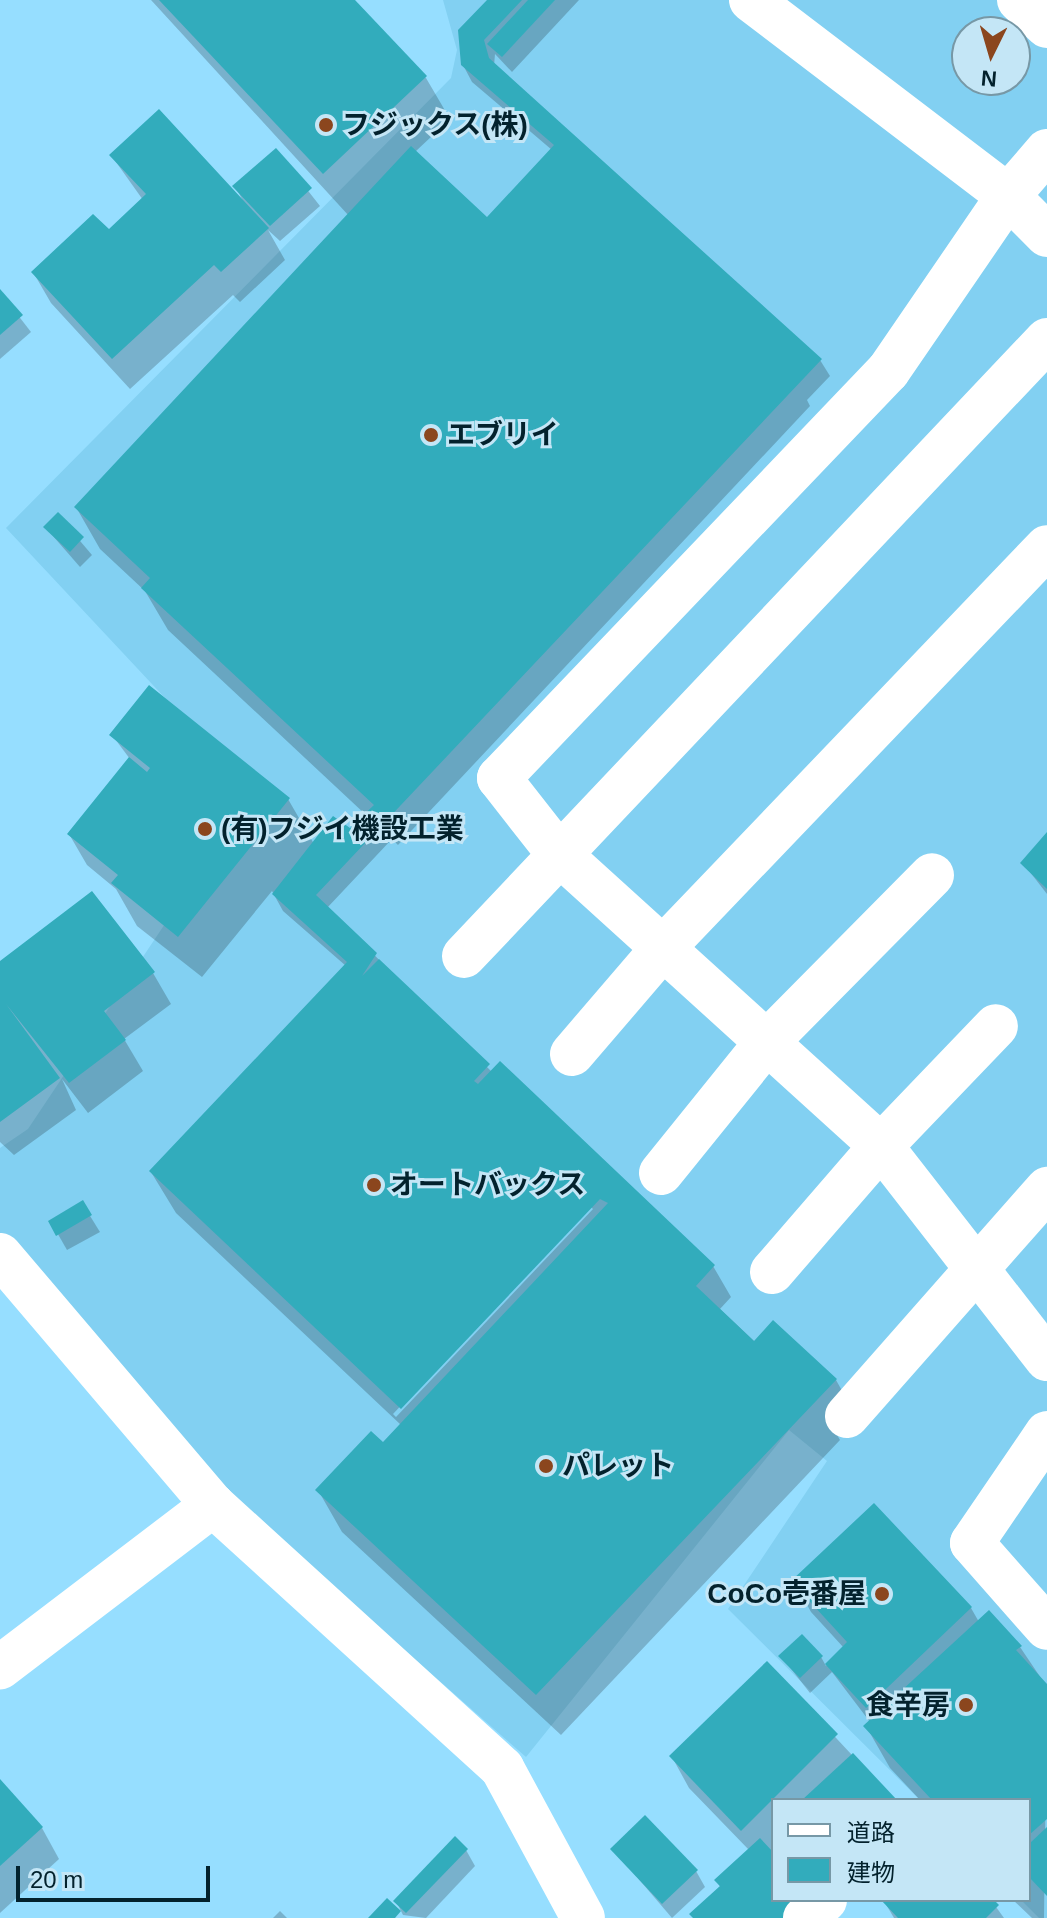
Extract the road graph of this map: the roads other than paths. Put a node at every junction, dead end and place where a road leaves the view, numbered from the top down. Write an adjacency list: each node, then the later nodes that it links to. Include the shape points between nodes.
1 (751, 0): 5 (street)
2 (1019, 0): 3 (street)
3 (1047, 26)
4 (1047, 151): 5 (street)
5 (1008, 196): 6 (street); 9 (street, via 888,371 499,778)
6 (1047, 235)
7 (1047, 340): 9 (street)
8 (1047, 547): 11 (street)
9 (557, 852): 11 (street); 12 (street)
10 (932, 875): 14 (street)
11 (663, 948): 14 (street); 15 (street)
12 (464, 956)
13 (996, 1026): 16 (street)
14 (766, 1043): 16 (street); 17 (street)
15 (572, 1054)
16 (881, 1146): 20 (street); 21 (street)
17 (661, 1173)
18 (1047, 1189): 20 (street)
19 (0, 1255): 25 (street)
20 (975, 1266): 22 (street); 23 (street)
21 (772, 1272)
22 (1047, 1359)
23 (847, 1416)
24 (1047, 1433): 26 (street, via 972,1543)
25 (213, 1505): 27 (street); 29 (street, via 502,1768)
26 (1047, 1628)
27 (0, 1667)
28 (823, 1902): 30 (street)
29 (583, 1918)
30 (805, 1918)

